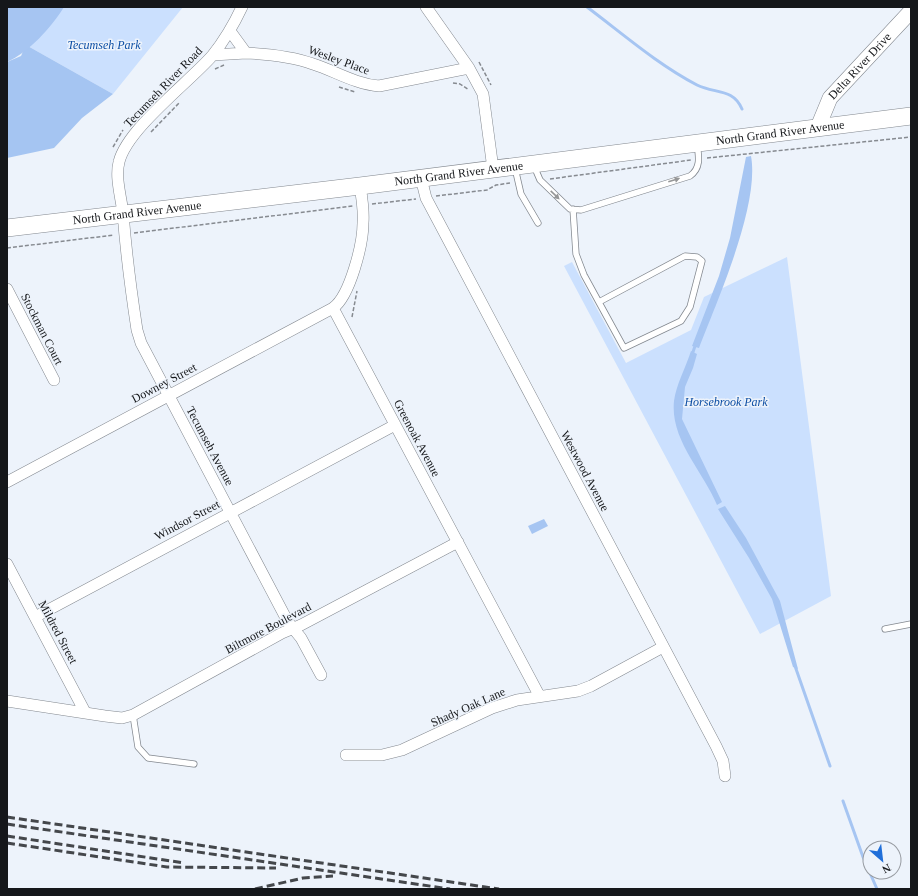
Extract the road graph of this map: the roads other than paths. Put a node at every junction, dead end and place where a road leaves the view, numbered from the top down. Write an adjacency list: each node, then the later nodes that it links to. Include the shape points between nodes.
1 (242, 7): 4 (street, Tecumseh River Road)
2 (426, 7): 7 (street)
3 (911, 11): 9 (street, Delta River Drive, via 830,98)
4 (230, 31): 5 (street); 6 (street, Tecumseh River Road)
5 (246, 53): 6 (street, Wesley Place); 7 (street, Wesley Place, via 291,57 366,85 379,86)
6 (212, 55): 17 (street, Tecumseh River Road, via 137,131 123,150 118,163)
7 (469, 68): 12 (street, via 486,105)
8 (911, 116): 9 (main road, North Grand River Avenue)
9 (818, 127): 10 (main road, North Grand River Avenue)
10 (698, 151): 11 (main road, North Grand River Avenue); 16 (lane, one-way to 10, via 581,210 690,176 697,168)
11 (533, 164): 13 (main road, North Grand River Avenue); 16 (lane, one-way to 16, via 540,180)
12 (493, 169): 13 (main road, North Grand River Avenue); 14 (main road, North Grand River Avenue)
13 (516, 174): 18 (lane, via 521,194)
14 (421, 178): 15 (main road, North Grand River Avenue); 34 (street, Westwood Avenue, via 426,198)
15 (360, 186): 17 (main road, North Grand River Avenue); 22 (street, via 363,224 352,277 339,304)
16 (573, 209): 21 (lane, via 576,254)
17 (123, 215): 19 (main road, North Grand River Avenue); 24 (street, Tecumseh Avenue, via 137,330 141,344)
18 (538, 223)
19 (7, 228)
20 (8, 292): 23 (street, Stockman Court)
21 (599, 302): 21 (lane, via 624,348 681,321 690,307 702,260 685,256)
22 (333, 308): 24 (street, Downey Street); 25 (street, Greenoak Avenue)
23 (54, 380)
24 (169, 396): 26 (street, Downey Street); 27 (street, Tecumseh Avenue)
25 (395, 425): 27 (street, Windsor Street); 28 (street, Greenoak Avenue)
26 (7, 482)
27 (230, 512): 30 (street, Windsor Street); 32 (street, Tecumseh Avenue)
28 (458, 542): 32 (street, Biltmore Boulevard); 36 (street, Greenoak Avenue)
29 (7, 564): 30 (street, Mildred Street)
30 (35, 617): 38 (street, Mildred Street)
31 (911, 624): 33 (lane)
32 (293, 628): 35 (street, Tecumseh Avenue); 39 (street, Biltmore Boulevard)
33 (885, 630)
34 (663, 647): 36 (street, Shady Oak Lane, via 591,686 561,694); 42 (street, Westwood Avenue, via 716,746 723,761)
35 (321, 675)
36 (540, 695): 40 (street, Shady Oak Lane, via 492,708 402,750 382,755)
37 (7, 701): 38 (street, Biltmore Boulevard)
38 (85, 712): 39 (street, Biltmore Boulevard, via 122,718)
39 (133, 714): 41 (lane, via 138,747 148,758)
40 (346, 755)
41 (194, 764)
42 (725, 776)

